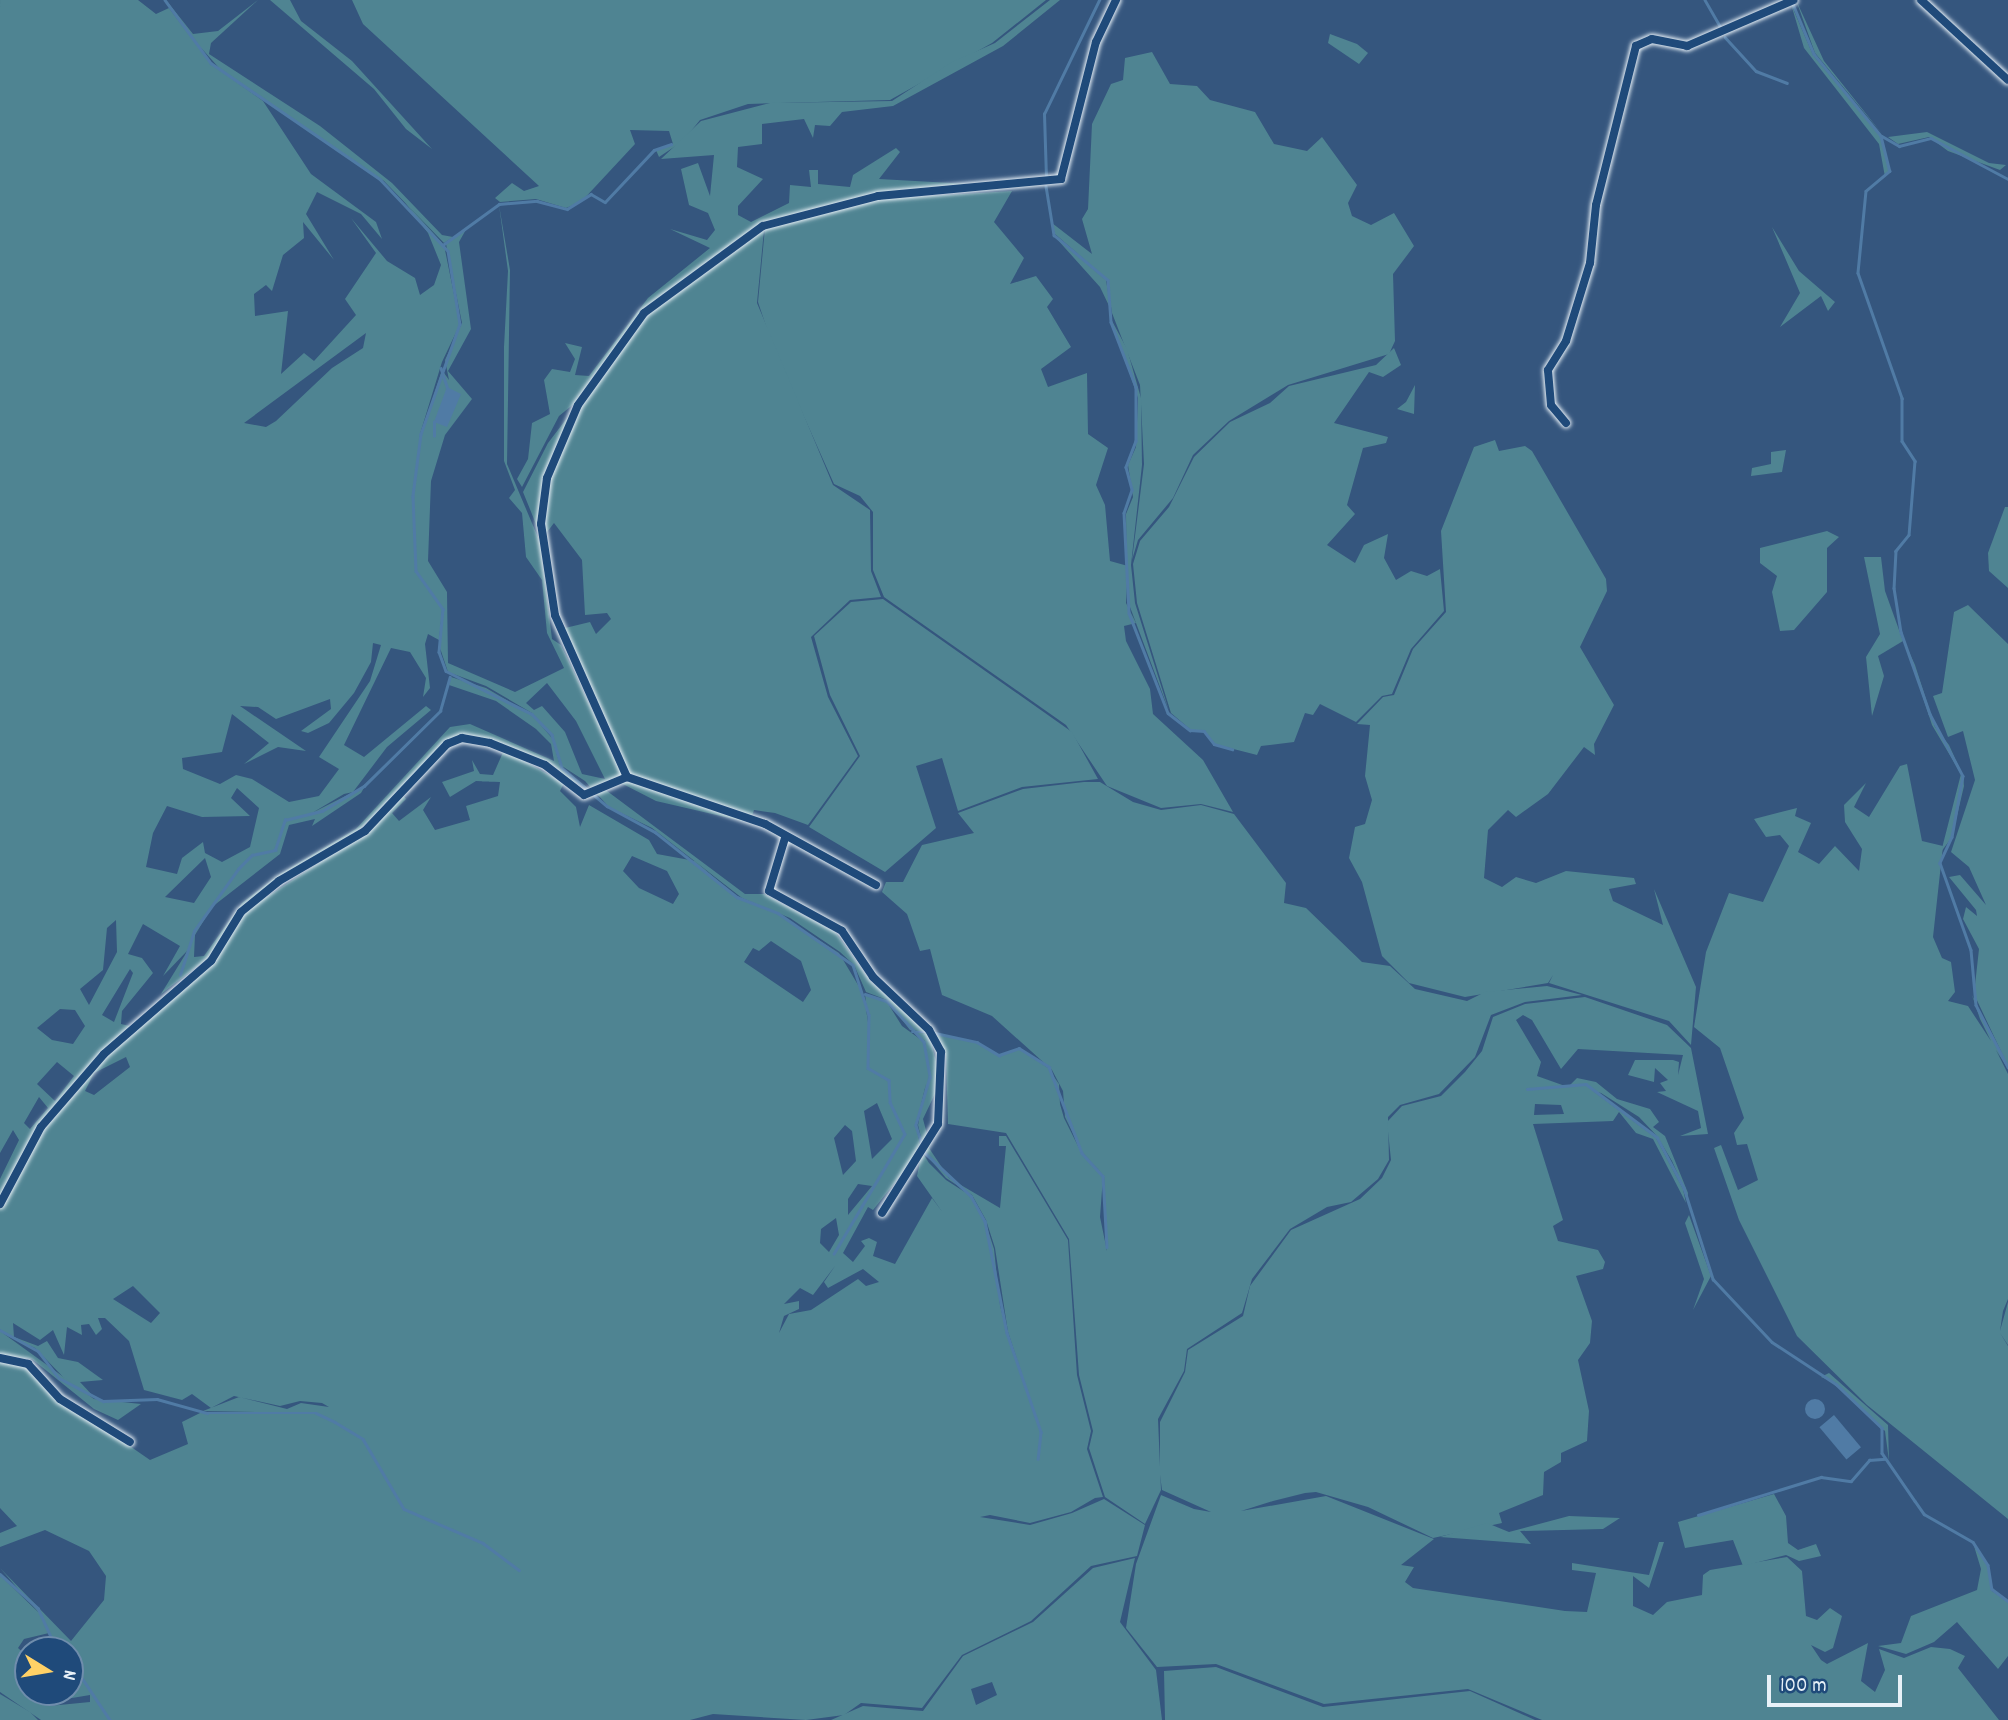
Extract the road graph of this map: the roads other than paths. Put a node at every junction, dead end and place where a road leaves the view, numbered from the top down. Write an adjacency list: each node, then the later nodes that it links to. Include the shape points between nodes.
1 (1116, 0): 6 (street, via 1096,42 1061,180 878,196 764,226 654,303 578,405 547,478 542,543 563,643)
2 (1794, 0): 5 (street, via 1687,46 1652,39 1636,46 1596,205 1590,263 1566,341 1548,370 1551,405)
3 (1921, 0): 4 (street)
4 (2008, 80)
5 (1566, 423)
6 (627, 777): 7 (street, via 744,816); 9 (street, via 584,795 545,765 490,743 462,738 447,744 365,831 279,881 241,912 211,961 104,1054 41,1127)
7 (785, 838): 8 (street); 10 (street, via 769,891 842,931 873,977 929,1030 940,1052 938,1124)
8 (876, 885)
9 (0, 1204)
10 (882, 1213)
11 (0, 1358): 12 (street, via 28,1364 60,1399)
12 (130, 1442)

